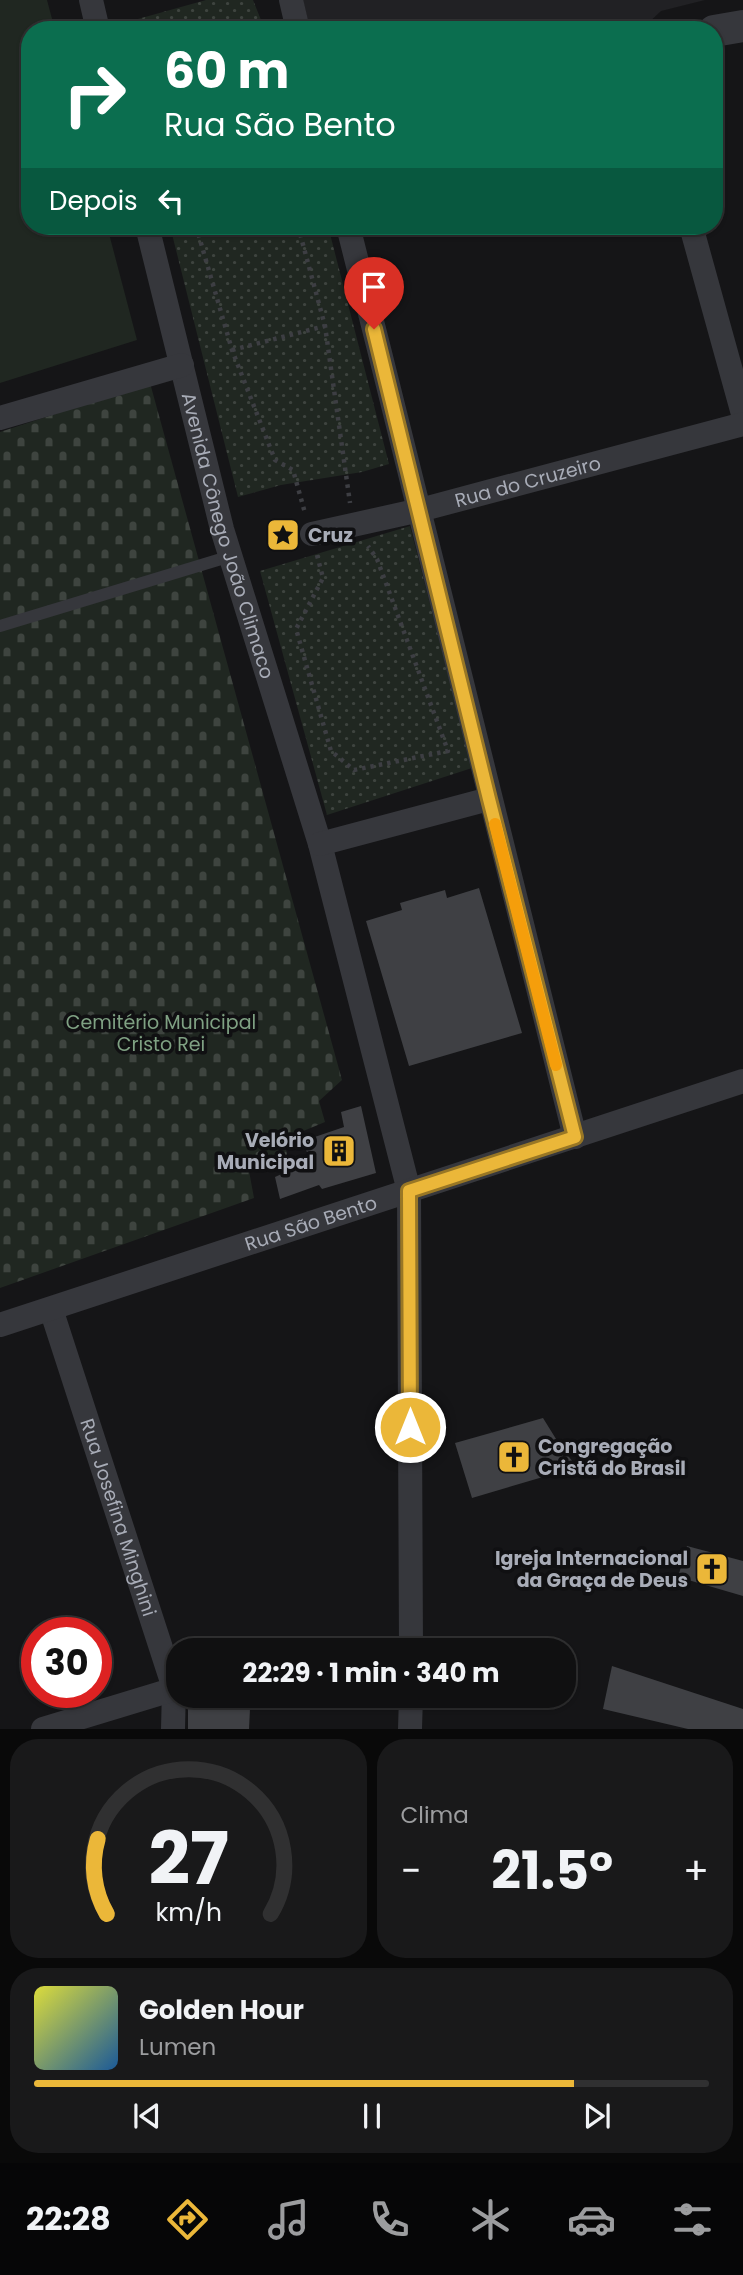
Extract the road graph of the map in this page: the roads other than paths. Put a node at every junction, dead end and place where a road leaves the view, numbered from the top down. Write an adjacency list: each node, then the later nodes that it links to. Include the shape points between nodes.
1 (91, 0): 3 (street)
2 (291, 0): 4 (street)
3 (96, 21)
4 (296, 21)
5 (743, 26): 6 (street)
6 (723, 30)
7 (149, 235): 10 (street, Avenida Cônego João Climaco)
8 (350, 235): 14 (street)
9 (693, 235): 11 (street)
10 (182, 365): 12 (street); 16 (street, Avenida Cônego João Climaco)
11 (743, 414)
12 (0, 418)
13 (743, 424): 14 (street, Rua do Cruzeiro)
14 (420, 510): 15 (street, Rua do Cruzeiro); 18 (street)
15 (312, 534)
16 (231, 556): 17 (lane); 19 (street, Avenida Cônego João Climaco)
17 (0, 626)
18 (489, 799): 19 (street); 21 (street)
19 (320, 844): 22 (street, Avenida Cônego João Climaco)
20 (743, 1081): 21 (street, Rua São Bento)
21 (575, 1137): 22 (street, Rua São Bento)
22 (409, 1191): 23 (street, Rua São Bento); 25 (street, Avenida Cônego João Climaco)
23 (51, 1309): 24 (street, Rua São Bento); 26 (street, Rua Josefina Minghini)
24 (0, 1325)
25 (411, 1638)
26 (166, 1658)
27 (166, 1691): 30 (street)
28 (175, 1708): 31 (street, Rua Josefina Minghini)
29 (411, 1708): 32 (street)
30 (43, 1729)
31 (173, 1729)
32 (410, 1729)

